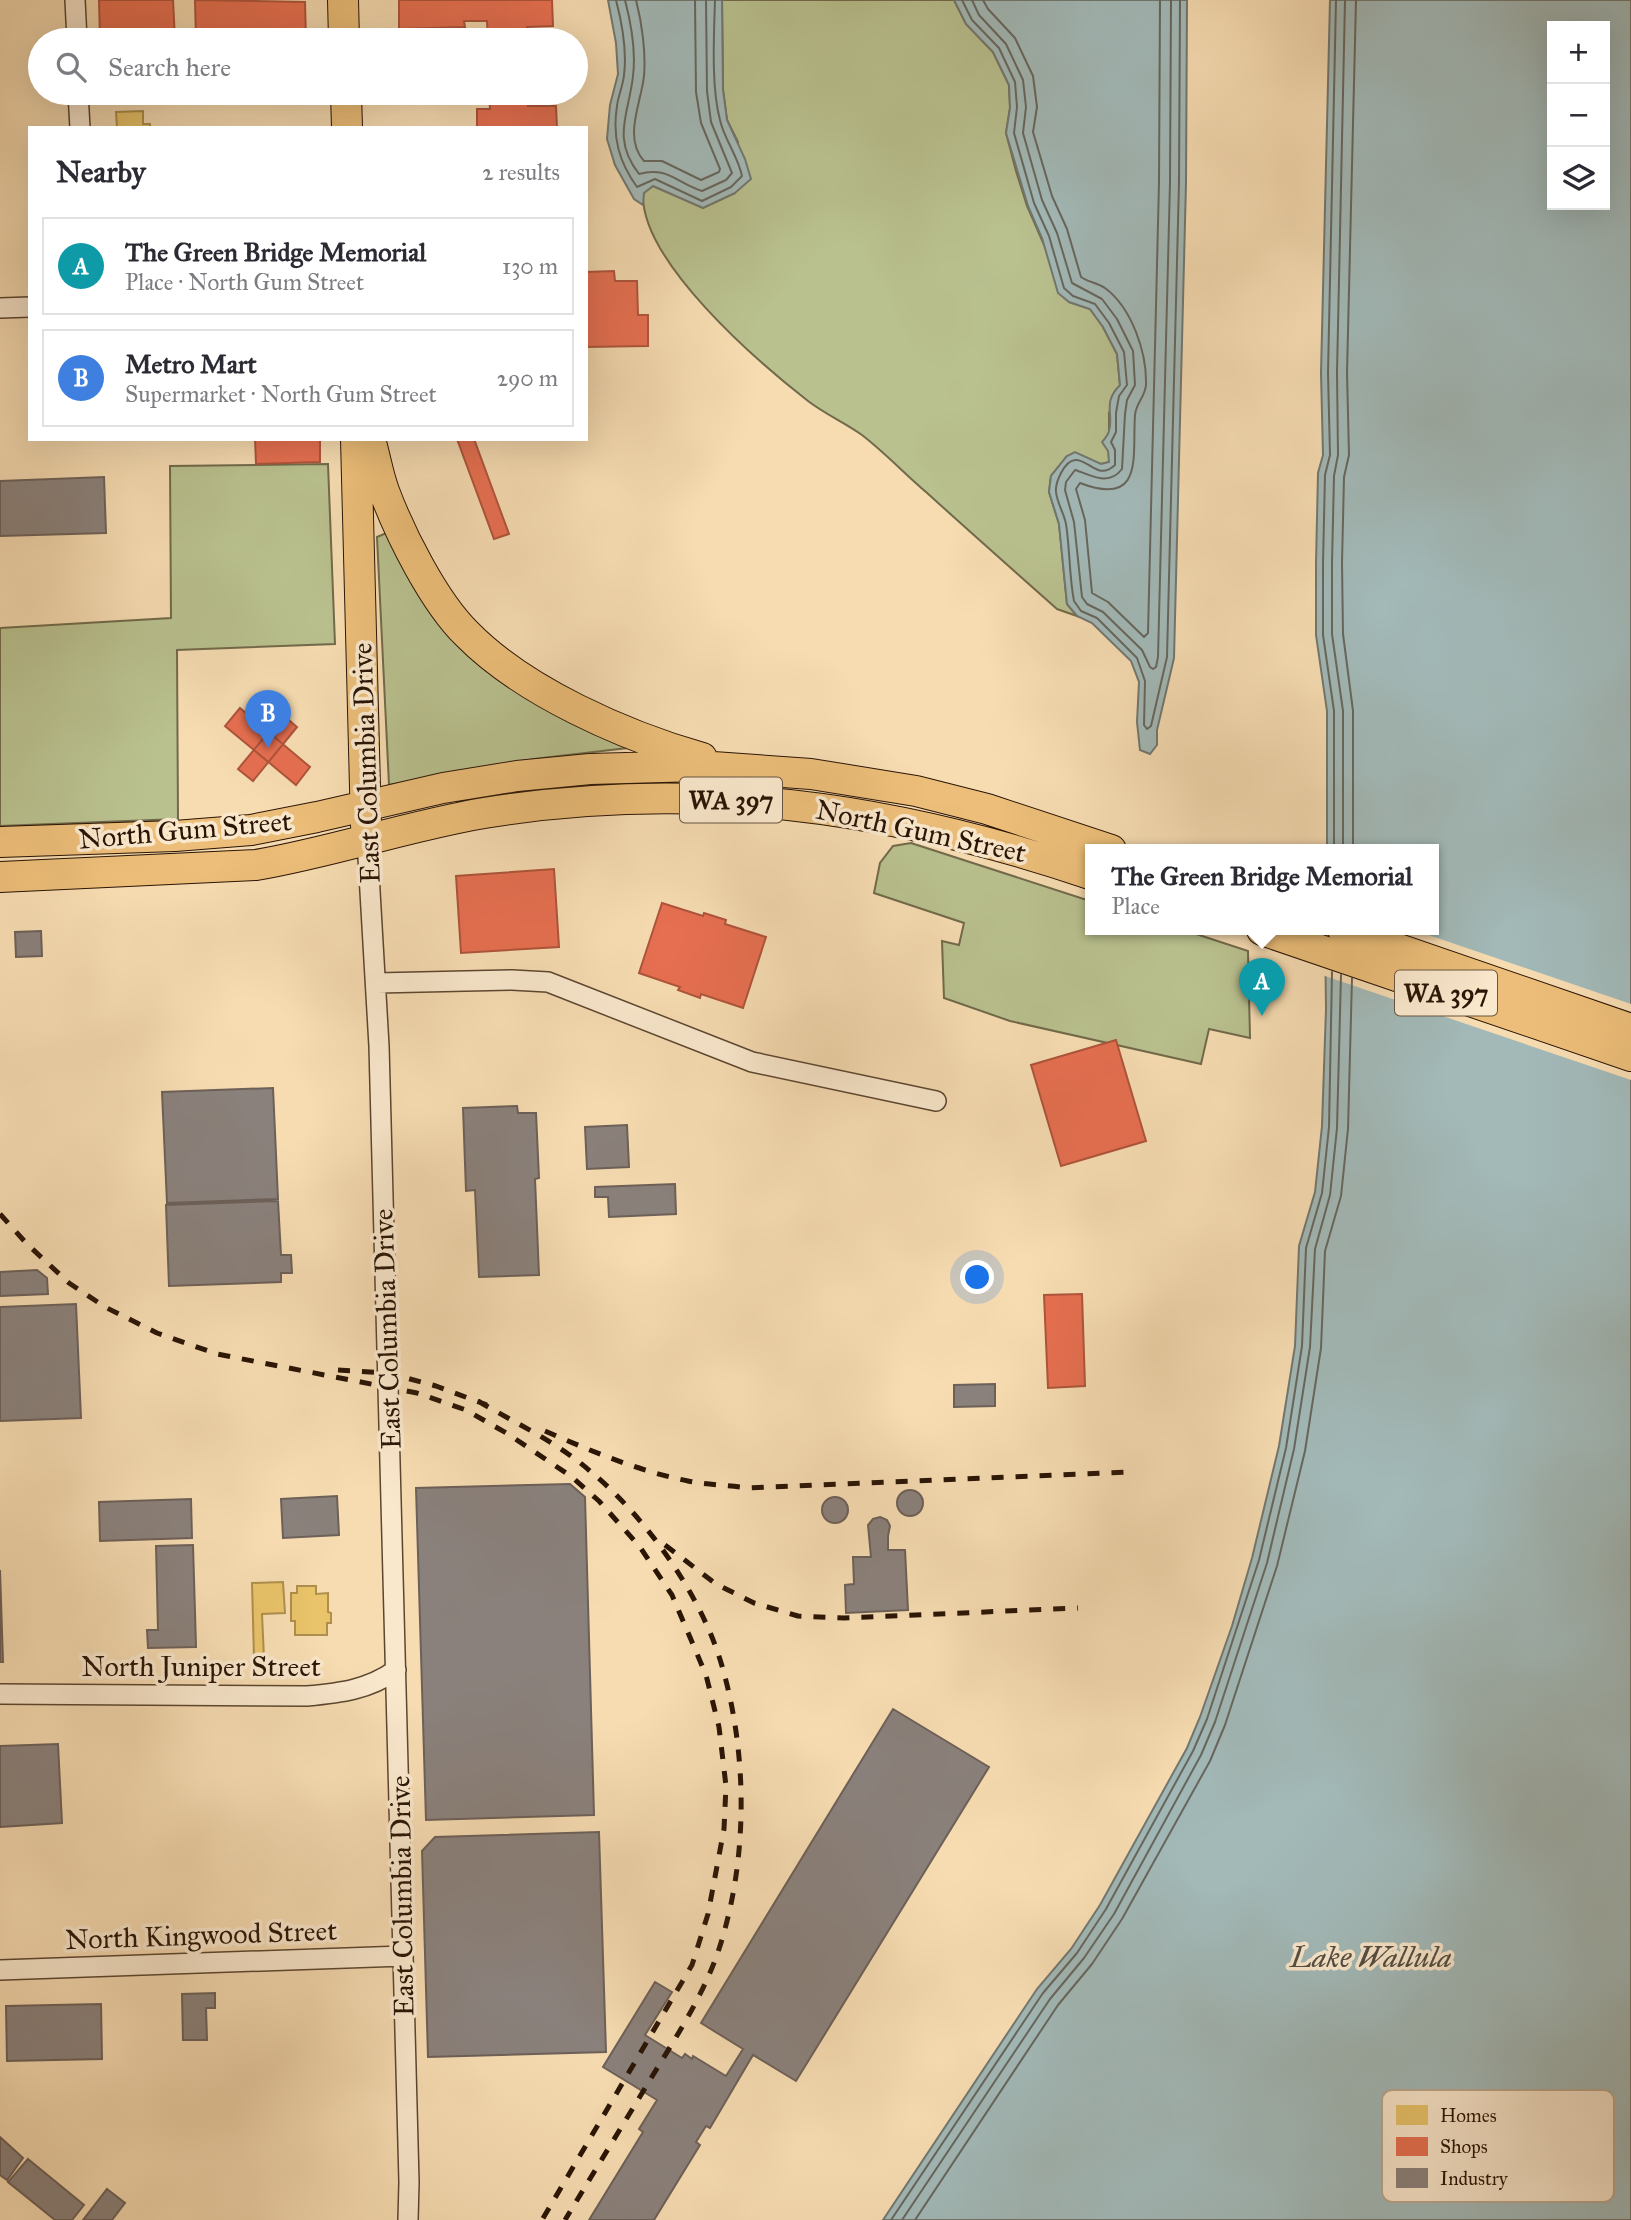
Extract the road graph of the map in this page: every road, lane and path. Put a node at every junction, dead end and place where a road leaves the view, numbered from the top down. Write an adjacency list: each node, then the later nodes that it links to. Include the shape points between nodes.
1 (75, 0): 3 (street)
2 (343, 0): 4 (main road)
3 (76, 28)
4 (344, 28)
5 (78, 105): 7 (street)
6 (346, 105): 8 (main road)
7 (79, 126)
8 (347, 126)
9 (28, 307): 10 (street)
10 (0, 309)
11 (356, 441): 14 (main road, East Columbia Drive)
12 (371, 441): 13 (main road, via 384,491 433,590 465,633 495,660 597,718 674,750)
13 (736, 768): 14 (main road, North Gum Street / WA 397, via 553,772 443,788); 17 (main road, North Gum Street / WA 397, via 811,774 916,791)
14 (366, 806): 15 (main road, East Columbia Drive); 16 (main road, North Gum Street / WA 397, via 227,832)
15 (367, 840): 18 (main road, North Gum Street / WA 397, via 453,818 559,803 728,800 814,807 923,826); 19 (main road, North Gum Street / WA 397, via 256,865); 22 (street, East Columbia Drive)
16 (0, 842)
17 (1093, 844)
18 (1085, 872)
19 (0, 877)
20 (1277, 935): 24 (main road, WA 397)
21 (1358, 935): 23 (main road, WA 397)
22 (377, 983): 25 (street, via 548,982 752,1062); 26 (street, East Columbia Drive)
23 (1631, 1029)
24 (1631, 1056)
25 (936, 1101)
26 (396, 1670): 27 (street, North Juniper Street, via 368,1686 307,1696); 28 (street, East Columbia Drive)
27 (0, 1695)
28 (403, 1956): 29 (street, North Kingwood Street); 30 (street, East Columbia Drive)
29 (0, 1970)
30 (408, 2220)

